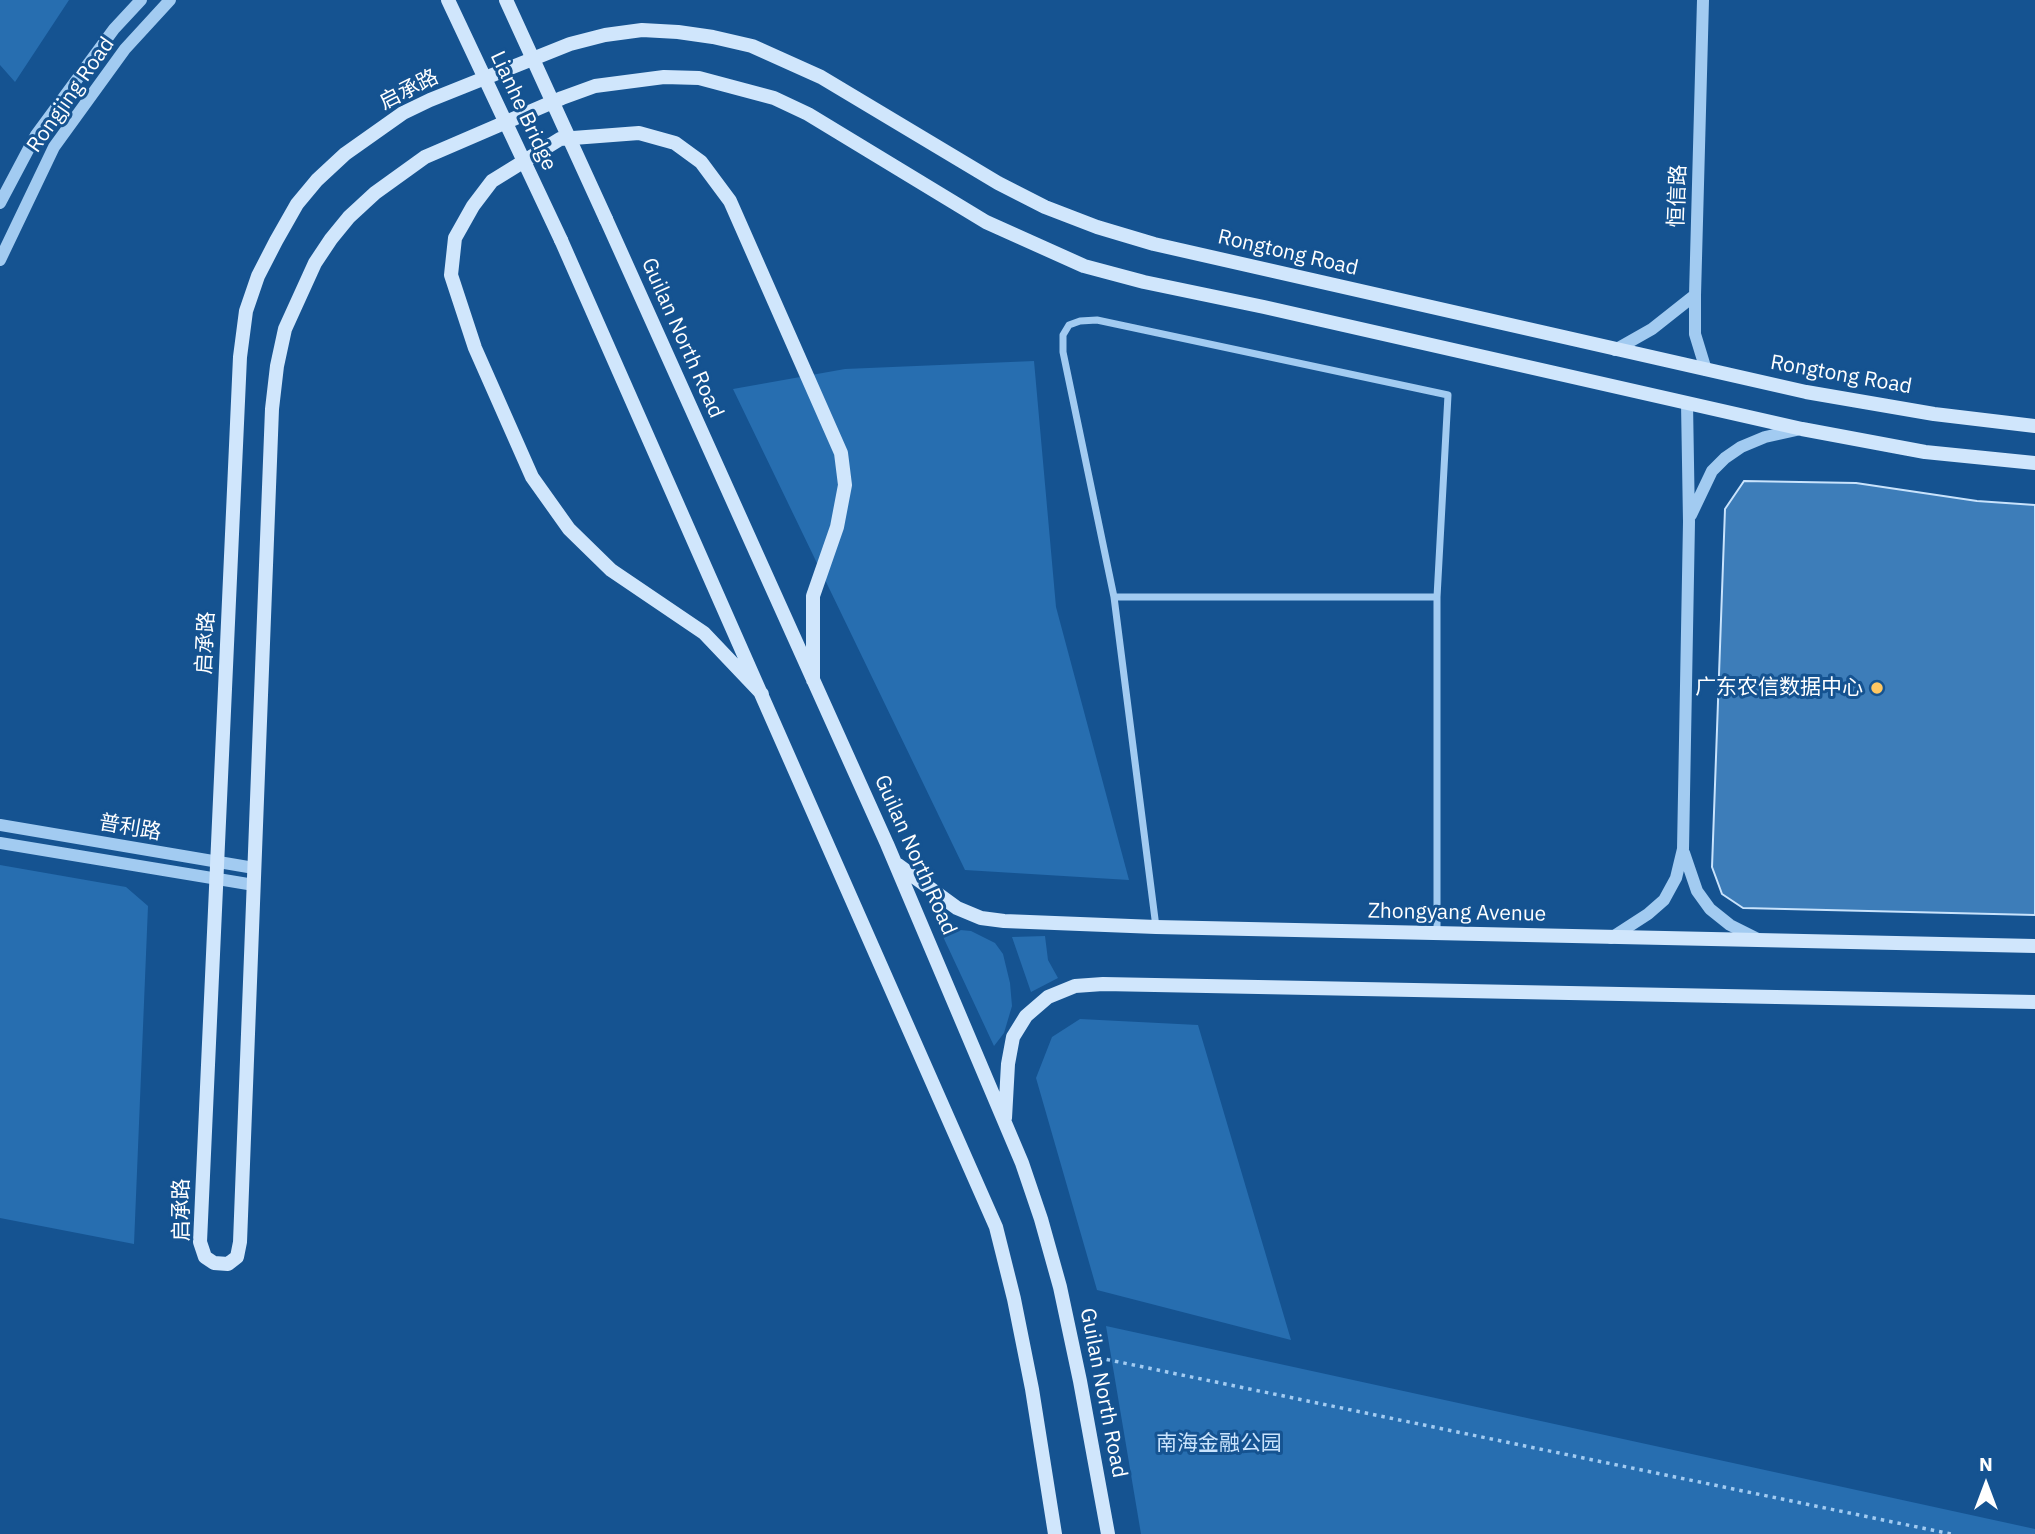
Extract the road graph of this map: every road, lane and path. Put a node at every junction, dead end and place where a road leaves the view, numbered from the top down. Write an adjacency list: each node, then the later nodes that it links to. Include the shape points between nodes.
1 (141, 0): 7 (street, Rongjing Road, via 114,29 36,135)
2 (170, 0): 9 (street, Rongjing Road, via 124,50 54,147)
3 (447, 0): 21 (main road, Lianhe Bridge, bridge, via 561,240)
4 (506, 0): 8 (main road, Lianhe Bridge, bridge)
5 (1703, 0): 10 (street, 恒信路)
6 (570, 44): 11 (main road, Rongtong Road, via 642,30 752,46 821,78 998,183 1097,227); 25 (main road, 启承路, via 412,108 345,154 297,204 258,276 246,311 240,357)
7 (0, 203)
8 (606, 219): 20 (main road, Guilan North Road)
9 (0, 260)
10 (1695, 295): 11 (street, via 1652,330); 12 (street, 恒信路, via 1695,334)
11 (1615, 350): 12 (main road, Rongtong Road)
12 (1706, 370): 14 (main road, Rongtong Road, via 1934,414)
13 (1687, 403): 15 (main road); 17 (street); 27 (main road, 启承路, via 1084,266 986,222 808,114 738,87 699,78 664,77 595,86 425,157 401,173 349,217 315,263 299,296 285,329 272,409)
14 (2035, 426)
15 (1802, 429): 16 (main road, via 1926,452); 17 (street, via 1765,437 1725,458 1712,471)
16 (2035, 463)
17 (1689, 522): 24 (street)
18 (1114, 597): 19 (street); 19 (street, via 1062,352 1063,335 1069,325 1080,321 1097,320 1448,395); 30 (street)
19 (1437, 597): 31 (street)
20 (813, 680): 21 (main road, via 813,596 837,527 845,485 841,453 730,201 701,162 675,143 639,133 560,139 492,181 455,238 451,275 475,348 532,477 569,529 611,570 704,633); 26 (main road, Guilan North Road)
21 (762, 694): 38 (main road, via 996,1227 1032,1389)
22 (0, 825): 25 (street, 普利路)
23 (0, 842): 28 (street, 普利路)
24 (1683, 849): 32 (street, via 1676,878 1664,900); 33 (street, via 1697,891 1710,909)
25 (217, 862): 27 (street, 普利路); 28 (main road, 启承路)
26 (895, 863): 30 (main road, Zhongyang Avenue, via 957,908 981,918); 36 (main road, Guilan North Road)
27 (254, 868): 29 (main road, 启承路)
28 (216, 879): 29 (street, 普利路); 29 (main road, 启承路, via 200,1242 205,1257 214,1263 228,1264 237,1257 240,1242)
29 (254, 885)
30 (1156, 927): 31 (main road, Zhongyang Avenue)
31 (1437, 933): 32 (main road, Zhongyang Avenue)
32 (1611, 938): 33 (main road, Zhongyang Avenue)
33 (1762, 941): 34 (main road, Zhongyang Avenue)
34 (2035, 946)
35 (2035, 1002): 36 (main road, via 1075,986 1048,997 1026,1016 1013,1037)
36 (1005, 1123): 37 (main road, Guilan North Road, via 1041,1219)
37 (1074, 1353): 39 (main road, Guilan North Road); 40 (path)
38 (1055, 1534)
39 (1108, 1534)
40 (1951, 1534)

